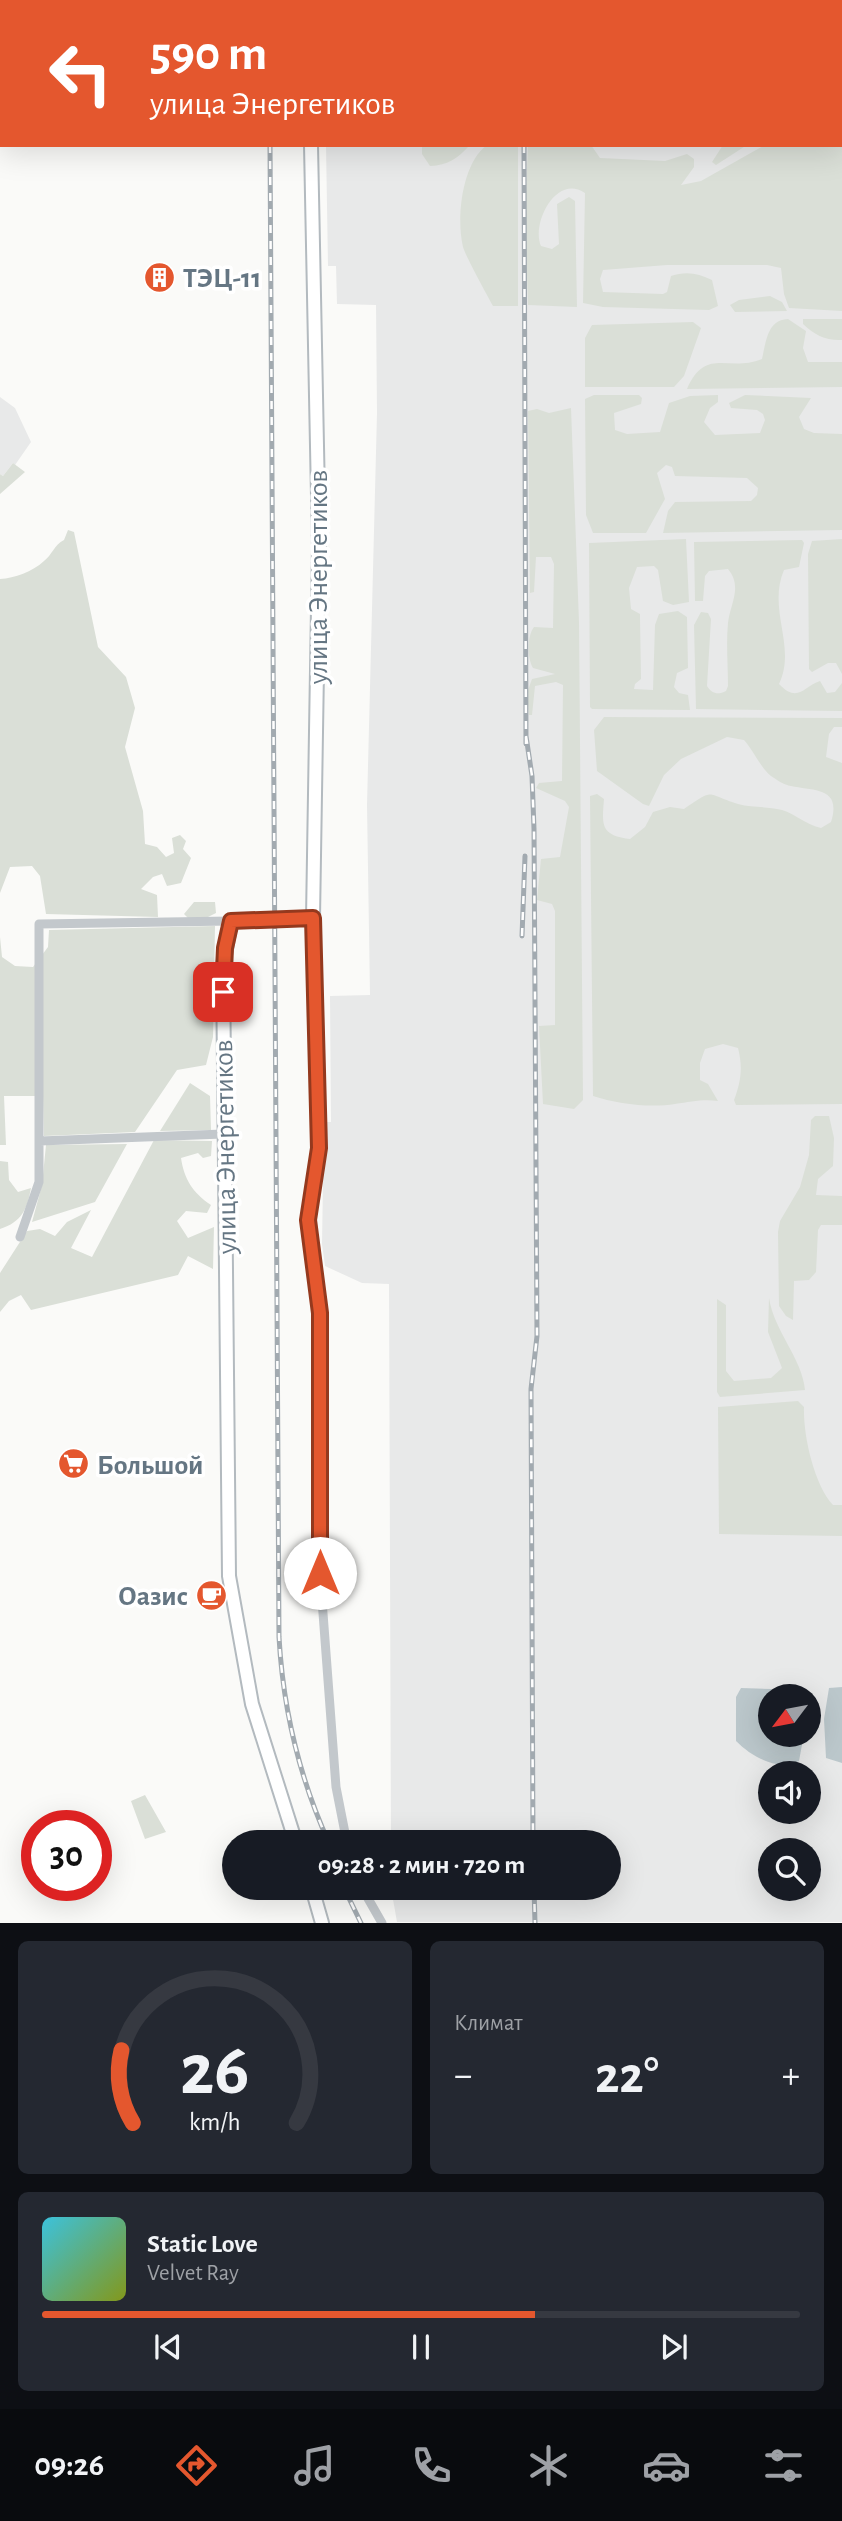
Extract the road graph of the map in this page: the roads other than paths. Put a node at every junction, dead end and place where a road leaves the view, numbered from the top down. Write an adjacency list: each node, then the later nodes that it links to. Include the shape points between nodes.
1 (311, 147): 2 (street, улица Энергетиков, via 319,546)
2 (313, 918): 3 (street); 8 (street, via 319,1148 308,1220 320,1313 320,1573 335,1787)
3 (231, 921): 4 (street, улица Энергетиков, via 223,966); 5 (street, via 39,924)
4 (223, 1134): 5 (street); 7 (street, улица Энергетиков, via 229,1576 252,1704)
5 (40, 1141): 6 (street, via 39,1182)
6 (20, 1237)
7 (292, 1830)
8 (344, 1830)
9 (315, 1900): 11 (street)
10 (369, 1900): 12 (street)
11 (322, 1923)
12 (382, 1923)

